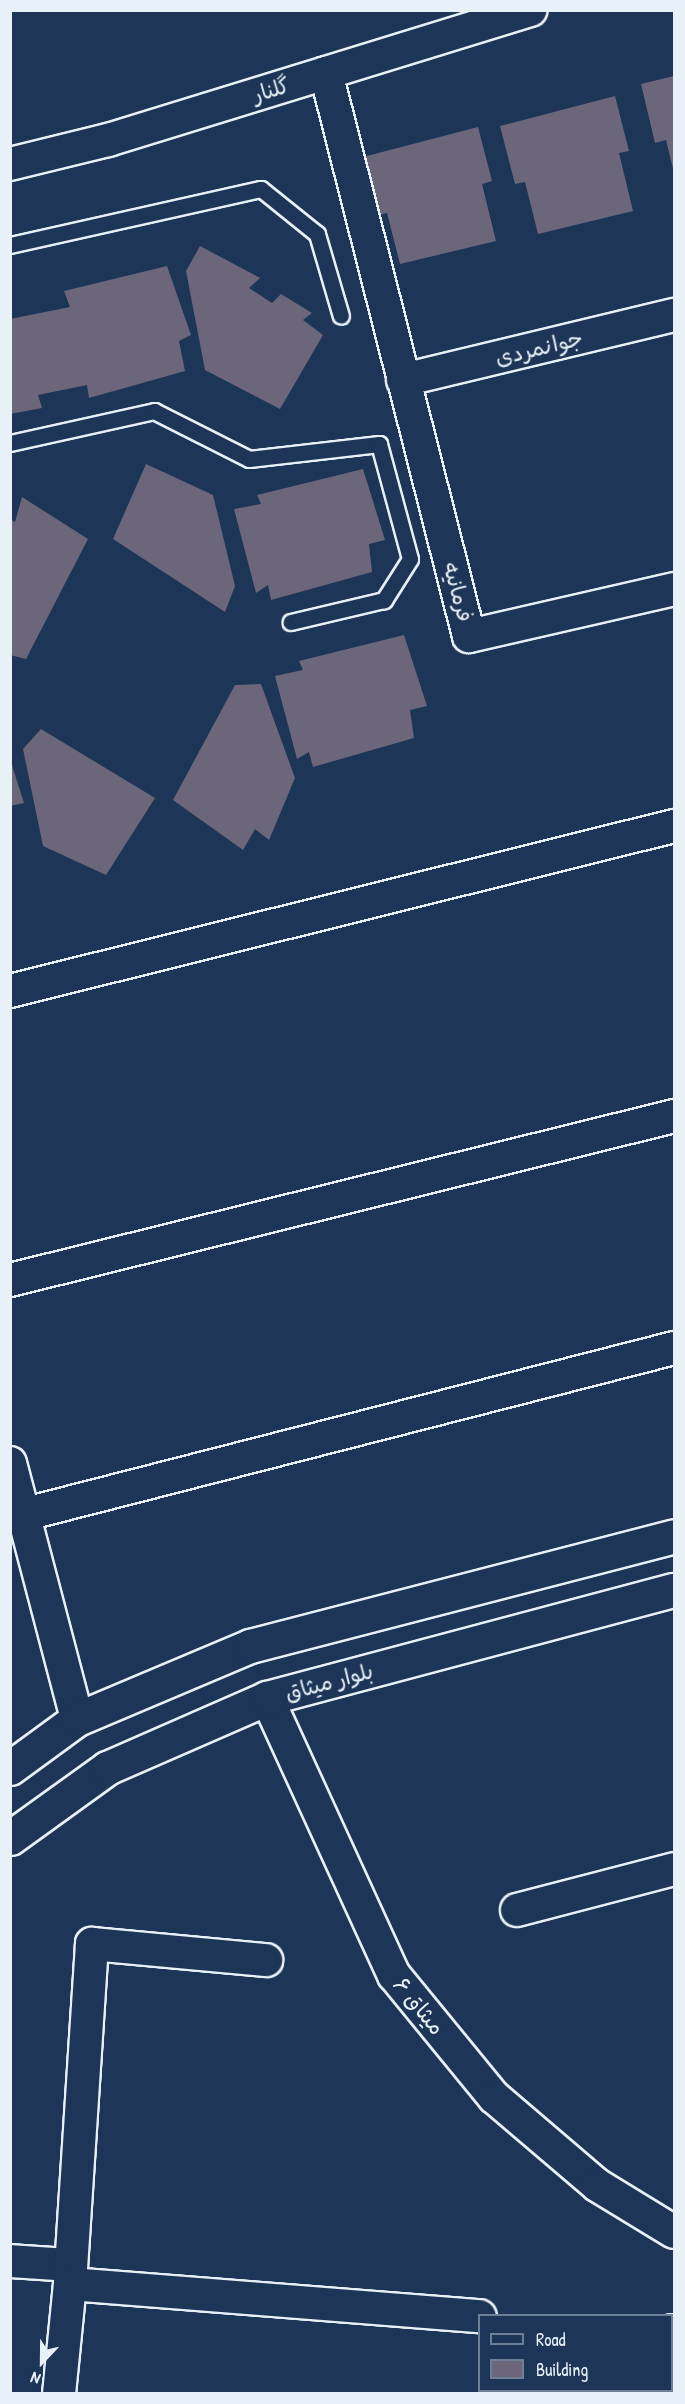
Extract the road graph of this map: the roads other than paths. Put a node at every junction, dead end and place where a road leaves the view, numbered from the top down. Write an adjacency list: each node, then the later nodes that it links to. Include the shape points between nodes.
1 (530, 10): 2 (street, گلنار)
2 (326, 74): 3 (street, گلنار, via 108,140); 7 (street)
3 (10, 164)
4 (10, 245): 6 (lane, via 261,189 317,234)
5 (675, 315): 7 (street, جوانمردی)
6 (341, 316)
7 (403, 380): 9 (street, فرمانیه, via 469,636)
8 (10, 443): 10 (lane, via 154,411 249,459 379,444 410,559 384,600)
9 (675, 589)
10 (291, 622)
11 (675, 826): 12 (street)
12 (10, 991)
13 (675, 1116): 14 (street)
14 (10, 1280)
15 (675, 1348): 17 (street)
16 (10, 1463): 17 (street)
17 (17, 1516): 23 (street)
18 (675, 1536): 19 (street)
19 (615, 1552): 21 (street); 23 (street, via 250,1646)
20 (675, 1590): 21 (street, بلوار میثاق)
21 (629, 1601): 22 (street, بلوار میثاق)
22 (267, 1698): 25 (street, بلوار میثاق, via 107,1768); 29 (street, میثاق ۶, via 394,1975 494,2097 597,2185)
23 (77, 1719): 24 (street)
24 (10, 1768)
25 (10, 1838)
26 (675, 1869): 27 (street)
27 (517, 1910)
28 (266, 1960): 31 (street, via 92,1944)
29 (675, 2232)
30 (10, 2261): 31 (street)
31 (71, 2274): 32 (street); 33 (street)
32 (478, 2316)
33 (58, 2394)

